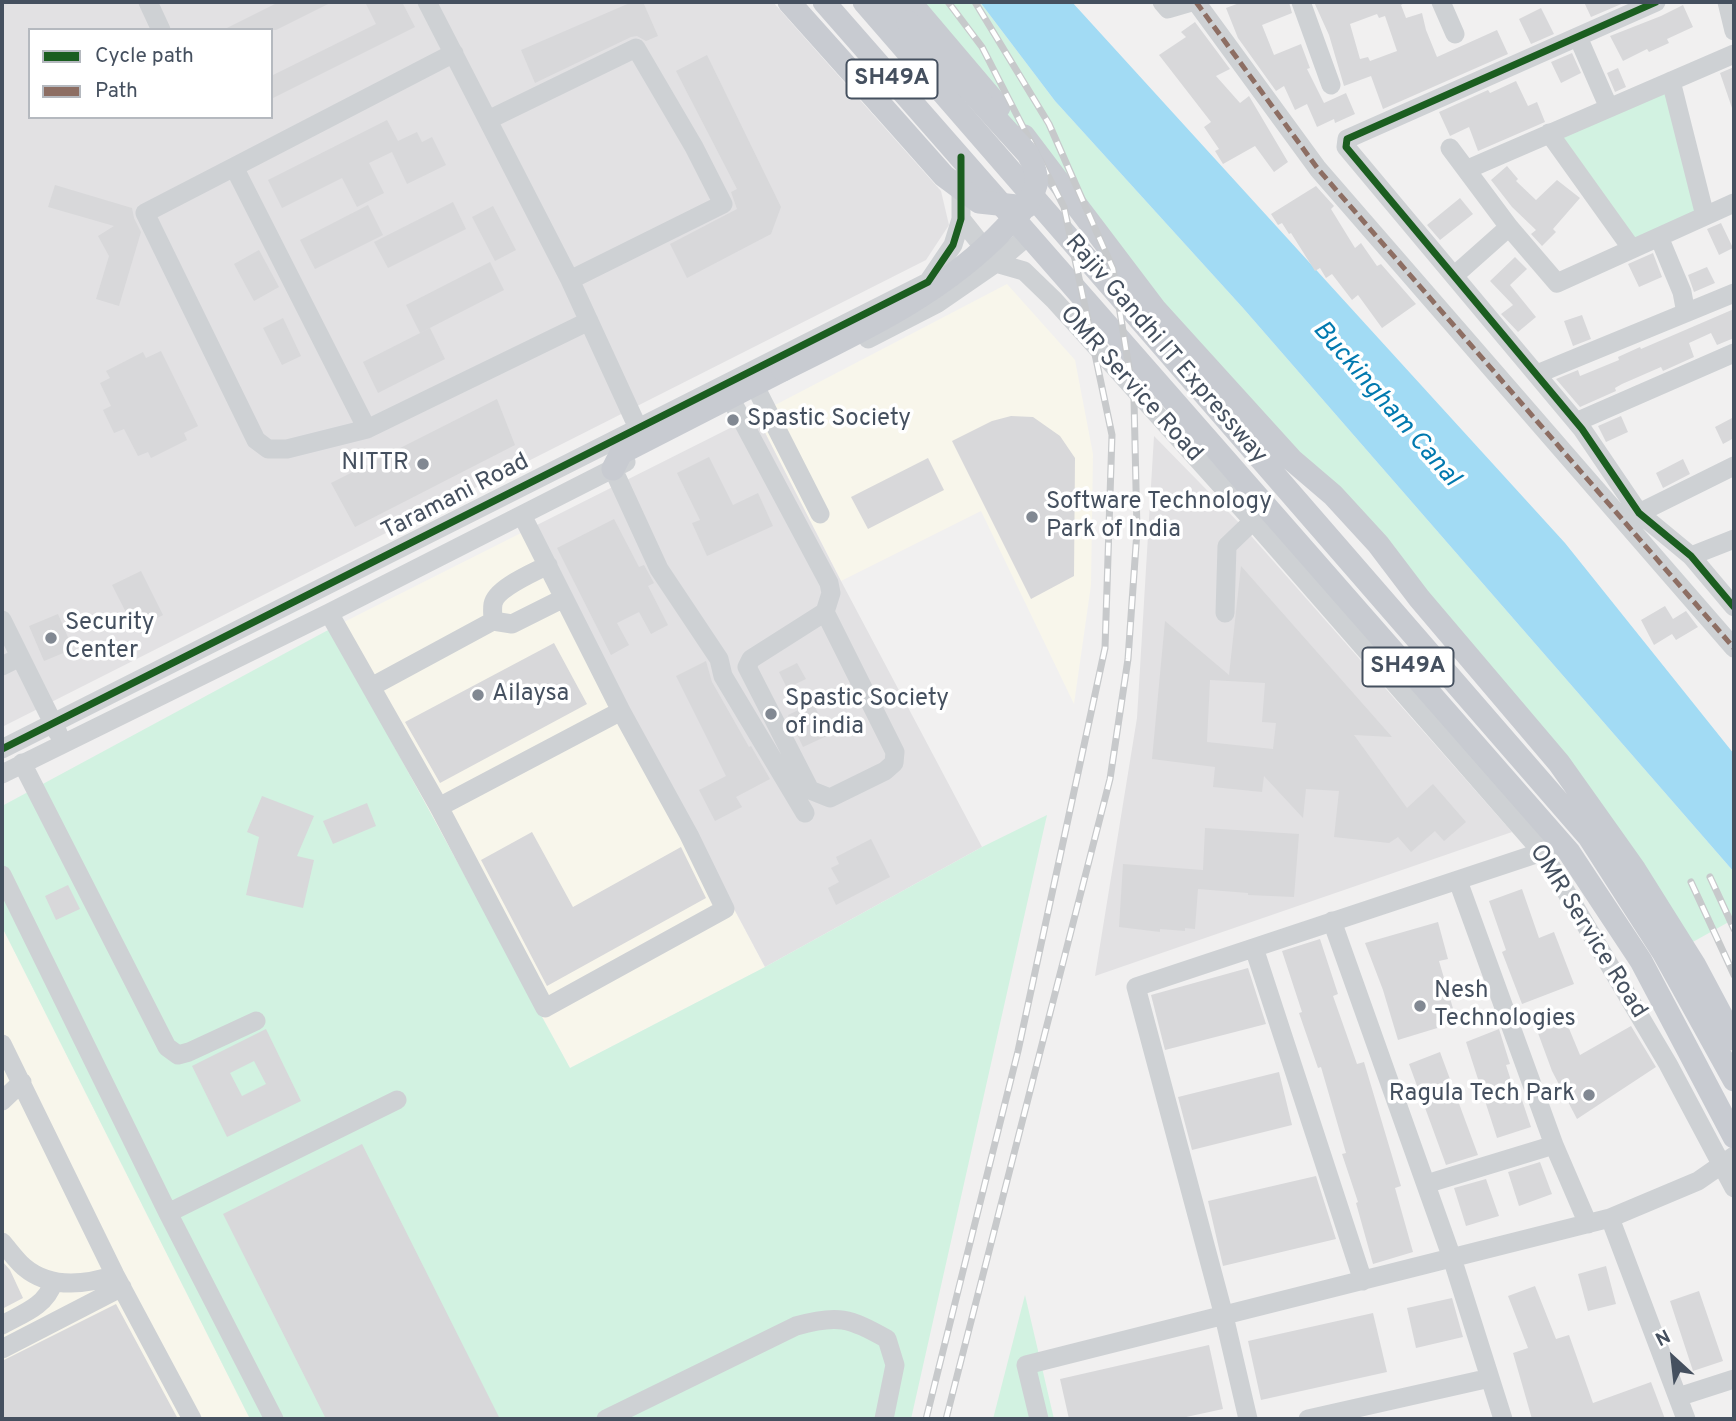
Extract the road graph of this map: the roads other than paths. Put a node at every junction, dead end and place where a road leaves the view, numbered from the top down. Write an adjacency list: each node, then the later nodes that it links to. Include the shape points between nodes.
1 (148, 2): 13 (street)
2 (427, 2): 17 (street)
3 (789, 2): 29 (main road, bridge, via 944,176 979,202)
4 (824, 2): 25 (main road, SH49A)
5 (1162, 2): 6 (street, via 1168,9)
6 (1194, 2): 71 (street, via 1318,169)
7 (1301, 2): 20 (street)
8 (1441, 2): 15 (street)
9 (1656, 2): 16 (street)
10 (1727, 2): 14 (street)
11 (877, 6): 12 (main road); 50 (main road)
12 (909, 12): 29 (main road, bridge, via 1028,154 1036,183); 49 (main road, via 1036,150 1155,309)
13 (160, 28)
14 (1734, 31)
15 (1455, 34)
16 (1578, 37): 21 (street); 37 (street, via 1347,139 1346,148)
17 (454, 53): 22 (street); 26 (street)
18 (1734, 54): 19 (street)
19 (1671, 81): 21 (street); 30 (street)
20 (1331, 85)
21 (1609, 108): 23 (street)
22 (488, 120): 38 (street); 38 (street, via 636,48 723,204)
23 (1549, 133): 27 (street); 35 (street)
24 (1450, 148): 27 (street)
25 (961, 156): 31 (street); 33 (main road, Rajiv Gandhi IT Expressway)
26 (234, 167): 48 (street); 48 (street, via 145,212 256,440 268,449 287,449)
27 (1468, 169): 32 (street)
28 (1734, 203): 30 (street)
29 (1026, 207): 52 (main road, bridge, via 983,252 931,292 621,453)
30 (1705, 216): 34 (street)
31 (961, 219): 36 (street); 47 (street, Taramani Road, via 953,245 928,282)
32 (1509, 227): 35 (street, via 1557,283); 37 (street)
33 (1029, 235): 36 (street, Taramani Road); 57 (main road, Rajiv Gandhi IT Expressway / SH49A)
34 (1659, 237): 35 (street); 40 (street)
35 (1632, 249)
36 (996, 263): 44 (street, Taramani Road, via 938,303); 58 (street, OMR Service Road, via 1024,271 1054,300)
37 (1455, 275): 43 (street)
38 (570, 280): 41 (street)
39 (1734, 293): 40 (street)
40 (1686, 313): 43 (street)
41 (589, 321): 47 (street); 48 (street)
42 (1734, 353): 46 (street)
43 (1537, 374): 46 (street)
44 (759, 394): 45 (street, Taramani Road); 55 (street)
45 (735, 407): 52 (street, Taramani Road); 66 (street, via 829,583)
46 (1576, 422): 54 (street)
47 (638, 428): 76 (street, Taramani Road)
48 (367, 429)
49 (1292, 460): 50 (main road); 89 (main road, via 1333,495 1378,544 1559,763 1635,870)
50 (1267, 465): 53 (main road, SH49A)
51 (1734, 466): 54 (street)
52 (613, 469): 56 (street, Taramani Road); 82 (street, via 659,569 719,659 723,676)
53 (1296, 499): 57 (main road); 59 (main road, SH49A)
54 (1639, 513): 61 (street)
55 (820, 514)
56 (522, 515): 63 (street); 67 (street, Taramani Road)
57 (1276, 516): 62 (main road, Rajiv Gandhi IT Expressway / SH49A)
58 (1253, 521): 68 (street, via 1227,547); 83 (street, OMR Service Road)
59 (1331, 539): 62 (main road); 88 (main road, SH49A, via 1589,837)
60 (1734, 539): 61 (street)
61 (1691, 556): 65 (street)
62 (1312, 557): 83 (main road, Rajiv Gandhi IT Expressway / SH49A)
63 (548, 565): 64 (street); 70 (street, via 496,597)
64 (564, 598): 70 (street, via 512,624); 75 (street)
65 (1732, 600)
66 (825, 612): 66 (street, via 751,659 747,667 810,790 830,798 886,771 894,763 895,752)
67 (329, 613): 74 (street); 77 (street, Taramani Road)
68 (1225, 613)
69 (2, 620): 72 (street)
70 (493, 621): 74 (street)
71 (1734, 648)
72 (20, 657): 73 (street); 76 (street)
73 (2, 666)
74 (371, 687): 81 (street)
75 (621, 710): 81 (street); 81 (street, via 725,909 545,1008)
76 (53, 723): 77 (street); 78 (street, Taramani Road)
77 (63, 743): 79 (street, Taramani Road)
78 (2, 749)
79 (22, 763): 80 (street, Taramani Road); 90 (street, via 167,1047 178,1055 189,1052)
80 (2, 774)
81 (439, 807)
82 (805, 813)
83 (1552, 848): 85 (street); 98 (main road, Rajiv Gandhi IT Expressway / SH49A, via 1641,961); 100 (street, OMR Service Road, via 1668,1064)
84 (2, 875): 103 (street)
85 (1458, 881): 86 (street); 99 (street)
86 (1332, 921): 87 (street); 101 (street)
87 (1254, 948): 108 (street); 111 (street, via 1136,987)
88 (1663, 952): 89 (main road); 93 (main road, SH49A)
89 (1693, 964): 91 (main road)
90 (256, 1021)
91 (1734, 1039)
92 (2, 1045): 94 (street)
93 (1734, 1080)
94 (22, 1082): 95 (street); 97 (street); 109 (street)
95 (2, 1092)
96 (397, 1100): 103 (street)
97 (2, 1101)
98 (1734, 1137)
99 (1554, 1145): 101 (street); 105 (street)
100 (1728, 1160): 102 (street, OMR Service Road); 104 (street, via 1698,1181)
101 (1426, 1184): 107 (street)
102 (1734, 1188)
103 (168, 1213): 118 (street)
104 (1610, 1218): 105 (street); 116 (street)
105 (1588, 1224): 107 (street)
106 (2, 1242): 110 (street, via 25,1268)
107 (1452, 1258): 108 (street); 114 (street)
108 (1363, 1280): 111 (street)
109 (119, 1281): 110 (street); 113 (street); 117 (street)
110 (52, 1283): 112 (street, via 50,1294 36,1307)
111 (1223, 1316): 121 (street, via 1026,1366); 122 (street)
112 (2, 1325)
113 (2, 1349)
114 (1490, 1378): 123 (street); 124 (street)
115 (1734, 1379): 116 (street)
116 (1678, 1397): 125 (street)
117 (192, 1419)
118 (274, 1419)
119 (606, 1419): 120 (street, via 796,1326 836,1318 857,1322 887,1339 895,1365)
120 (884, 1419)
121 (1039, 1419)
122 (1248, 1419)
123 (1308, 1419)
124 (1503, 1419)
125 (1686, 1419)

